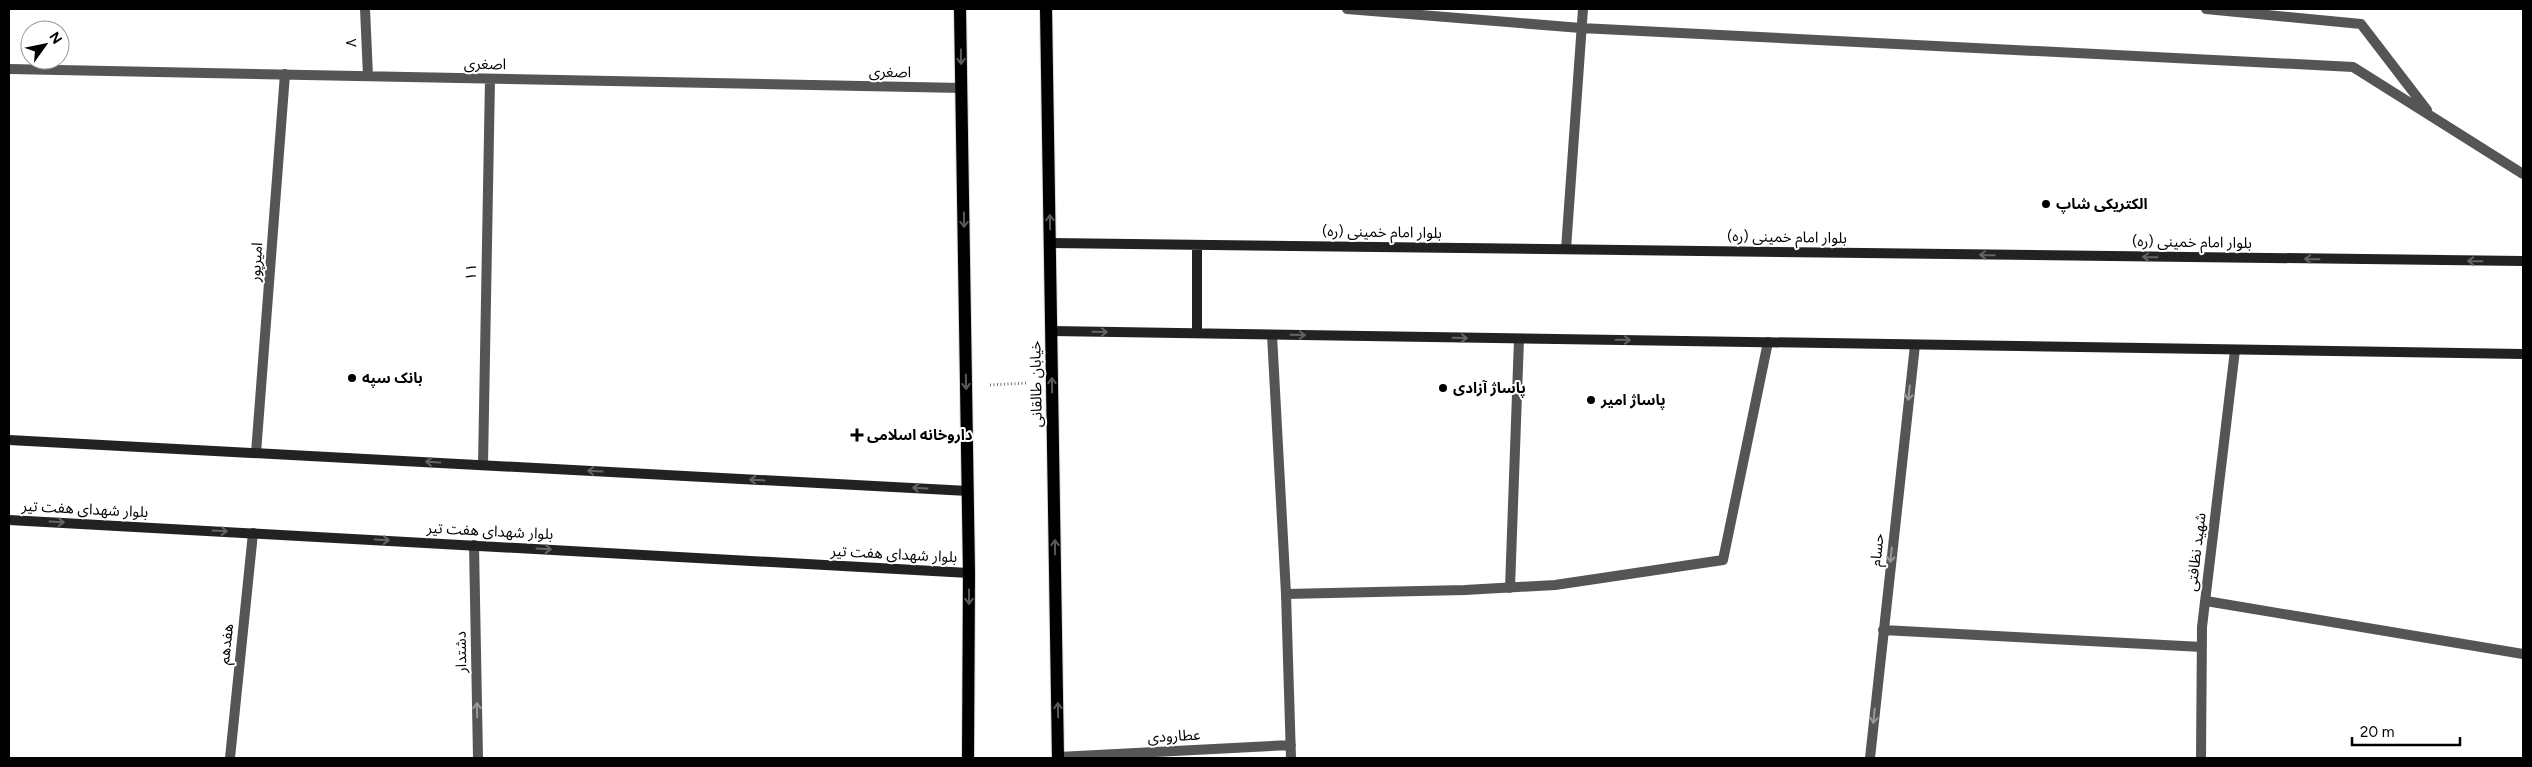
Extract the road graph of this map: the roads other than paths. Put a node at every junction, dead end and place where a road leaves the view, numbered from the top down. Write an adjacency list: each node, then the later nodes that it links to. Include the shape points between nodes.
1 (365, 9): 10 (street, ۸)
2 (960, 9): 12 (main road, one-way to 12)
3 (1046, 9): 15 (main road, خیابان طالقانی, one-way to 3)
4 (1347, 9): 7 (street)
5 (1583, 9): 7 (street)
6 (2206, 9): 13 (street, via 2361,24)
7 (1582, 28): 13 (street, via 2353,66); 17 (street)
8 (9, 69): 9 (street, اصغری)
9 (285, 74): 10 (street, اصغری); 28 (street, امیرپور)
10 (368, 76): 11 (street, اصغری)
11 (490, 79): 12 (street, اصغری); 29 (street, ۱۱)
12 (962, 88): 30 (main road, one-way to 30)
13 (2432, 116): 14 (street)
14 (2523, 174)
15 (1050, 243): 16 (main road, بلوار امام خمینی (ره)); 19 (main road, خیابان طالقانی)
16 (1197, 245): 17 (main road, بلوار امام خمینی (ره)); 20 (main road)
17 (1566, 249): 18 (main road, بلوار امام خمینی (ره), one-way to 17)
18 (2523, 261)
19 (1052, 331): 20 (main road, one-way to 20); 45 (main road, خیابان طالقانی, one-way to 19)
20 (1197, 333): 21 (main road)
21 (1272, 335): 22 (main road, one-way to 22); 36 (street)
22 (1519, 339): 23 (main road, one-way to 23); 35 (street)
23 (1768, 342): 24 (main road); 35 (street, via 1723,560 1555,585)
24 (1915, 345): 25 (main road); 38 (street, حسام, one-way to 38)
25 (2235, 350): 26 (main road); 37 (street, شهید نظافتی)
26 (2523, 354)
27 (9, 440): 28 (main road)
28 (256, 453): 29 (main road, one-way to 28)
29 (483, 465): 30 (main road, one-way to 29)
30 (968, 491): 34 (main road)
31 (9, 520): 32 (main road, بلوار شهدای هفت تیر, one-way to 32)
32 (253, 533): 33 (main road, بلوار شهدای هفت تیر, one-way to 33); 42 (street, هفدهم)
33 (474, 545): 34 (main road, بلوار شهدای هفت تیر, one-way to 34); 43 (street, دشتدار, one-way to 33)
34 (969, 573): 44 (main road, one-way to 44)
35 (1510, 588): 36 (street)
36 (1286, 594): 41 (street)
37 (2206, 600): 39 (street, شهید نظافتی); 40 (street)
38 (1883, 630): 39 (street); 47 (street, حسام, one-way to 47)
39 (2202, 647): 48 (street, شهید نظافتی)
40 (2523, 654)
41 (1291, 745): 45 (street, عطارودی); 46 (street)
42 (230, 758)
43 (478, 758)
44 (968, 758)
45 (1058, 758)
46 (1291, 758)
47 (1870, 758)
48 (2200, 758)

